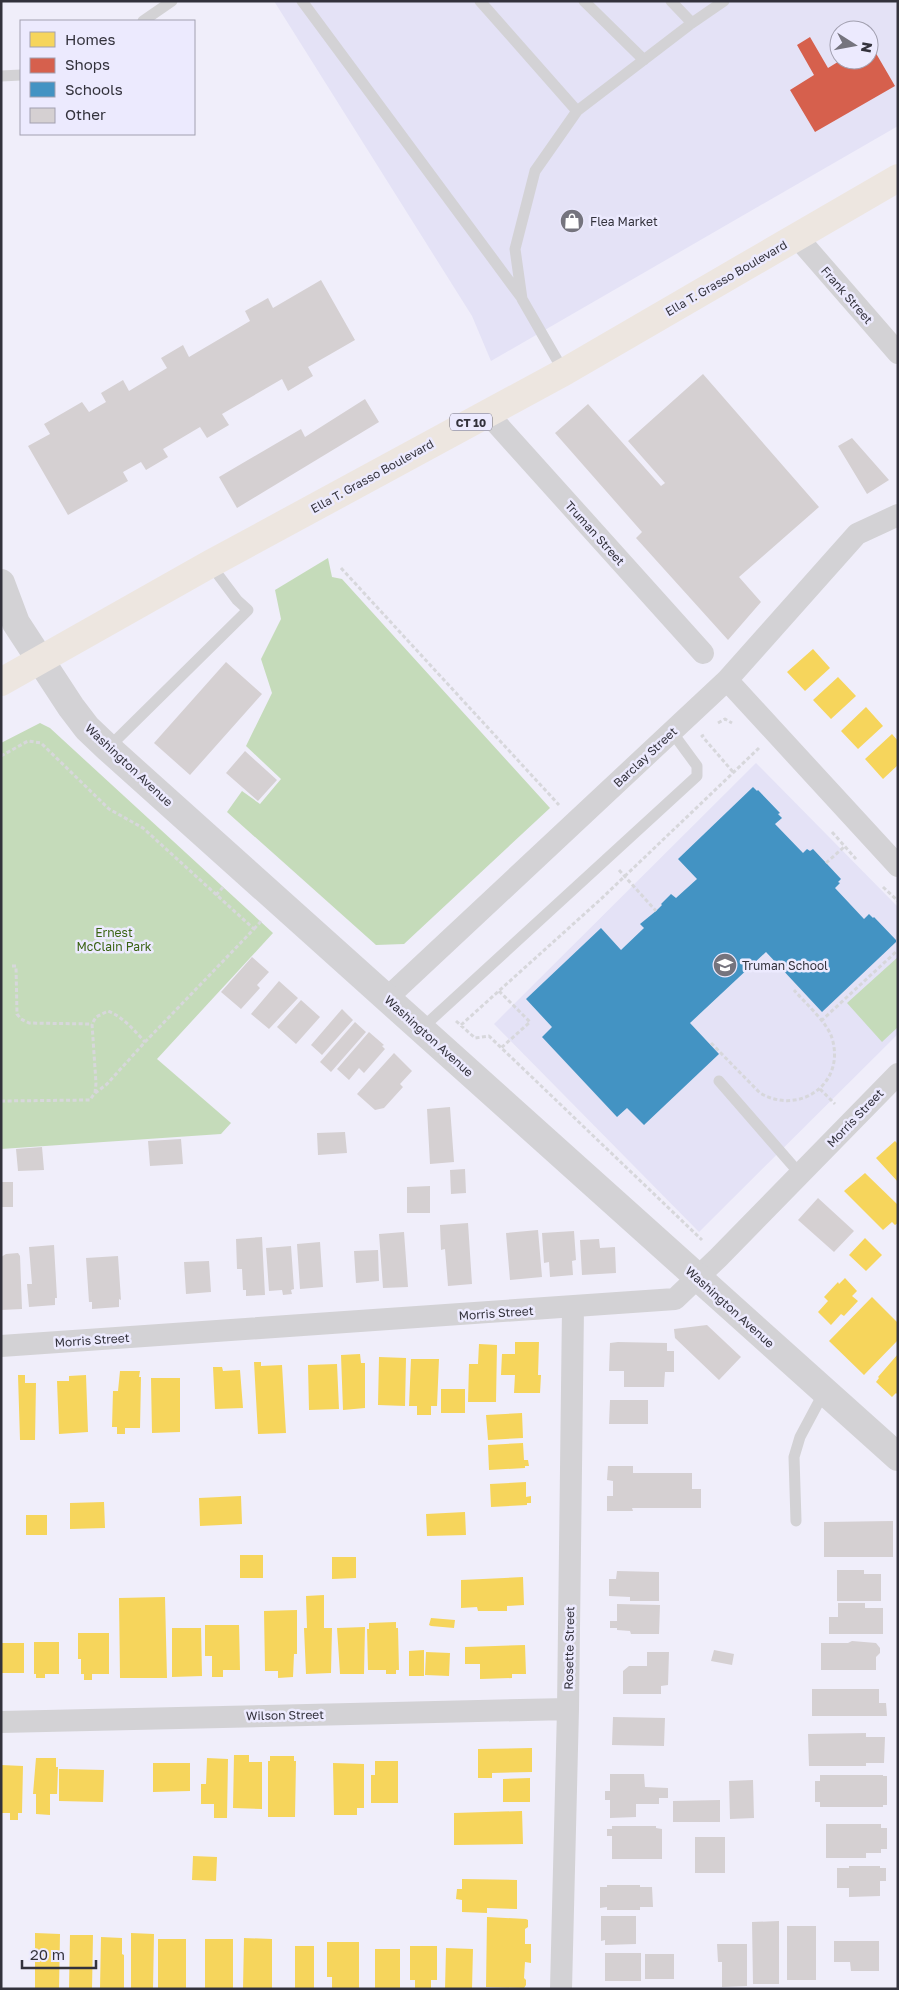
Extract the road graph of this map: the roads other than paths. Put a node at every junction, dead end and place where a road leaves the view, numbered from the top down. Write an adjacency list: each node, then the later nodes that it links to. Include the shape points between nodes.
1 (172, 1): 7 (lane)
2 (302, 1): 15 (lane)
3 (480, 1): 12 (lane)
4 (584, 1): 9 (lane)
5 (671, 1): 8 (lane)
6 (724, 1): 8 (lane)
7 (144, 20)
8 (692, 23): 9 (lane)
9 (644, 60): 12 (lane)
10 (20, 75): 11 (lane)
11 (1, 76)
12 (577, 112): 15 (lane, via 535,171 515,249)
13 (898, 178): 14 (main road, Ella T. Grasso Boulevard / CT 10)
14 (796, 238): 16 (street, Frank Street); 17 (main road, Ella T. Grasso Boulevard / CT 10)
15 (522, 299): 17 (lane)
16 (898, 352)
17 (564, 372): 18 (main road, Ella T. Grasso Boulevard / CT 10)
18 (487, 413): 20 (main road, Ella T. Grasso Boulevard / CT 10); 22 (street, Truman Street)
19 (898, 514): 24 (street, Barclay Street, via 857,534)
20 (210, 564): 23 (main road, Ella T. Grasso Boulevard / CT 10); 27 (lane, via 248,610)
21 (1, 583): 23 (main road, Washington Avenue, via 16,622)
22 (703, 653)
23 (40, 660): 25 (main road, Ella T. Grasso Boulevard / CT 10); 27 (main road, Washington Avenue, via 87,728)
24 (727, 680): 26 (street, Barclay Street); 28 (street)
25 (1, 682)
26 (672, 732): 29 (street, Barclay Street); 30 (lane, via 697,766 696,776)
27 (108, 748): 29 (main road, Washington Avenue)
28 (898, 866)
29 (387, 998): 30 (main road, Washington Avenue)
30 (421, 1029): 34 (main road, Washington Avenue)
31 (898, 1074): 33 (street, Morris Street)
32 (719, 1080): 33 (lane)
33 (800, 1174): 34 (street, Morris Street)
34 (698, 1278): 35 (street, Morris Street, via 675,1299); 37 (main road, Washington Avenue)
35 (573, 1308): 36 (street, Morris Street); 40 (street, Rosette Street)
36 (1, 1346)
37 (824, 1392): 38 (main road, Washington Avenue); 39 (lane, via 800,1437 794,1457)
38 (898, 1457)
39 (796, 1521)
40 (568, 1709): 41 (street, Wilson Street); 42 (street, Rosette Street)
41 (1, 1722)
42 (561, 1989)

